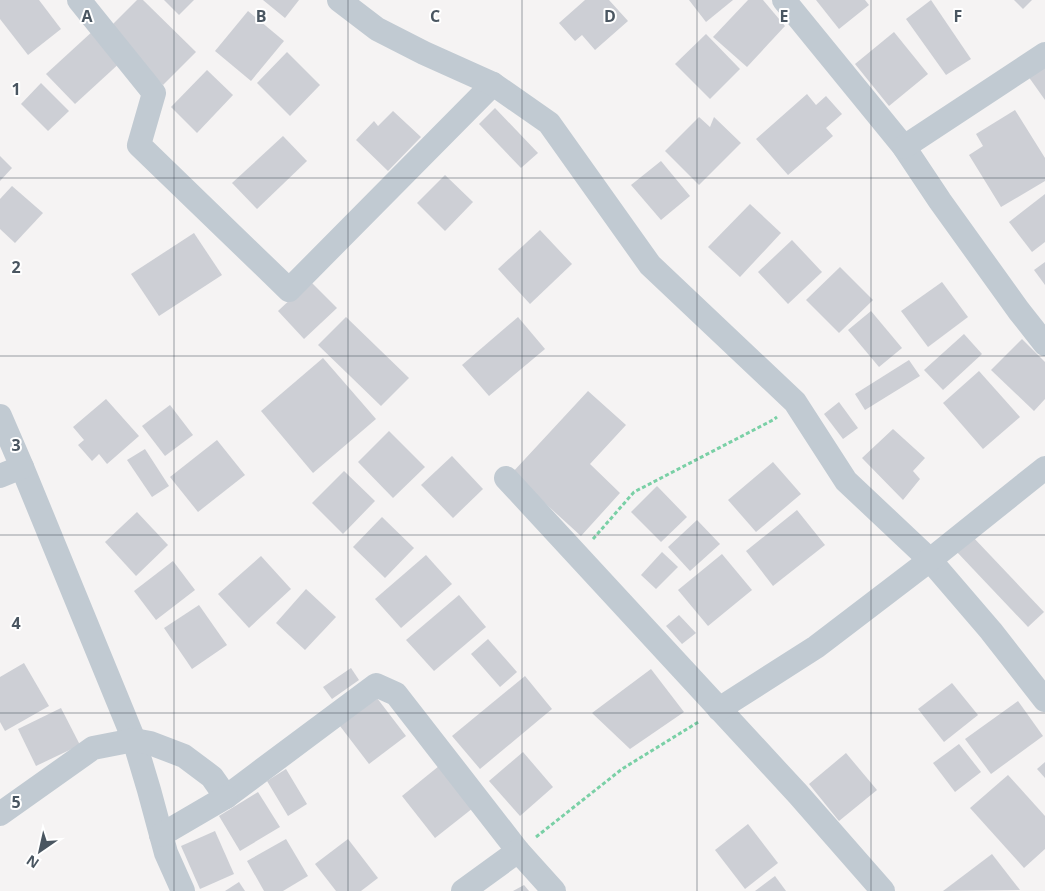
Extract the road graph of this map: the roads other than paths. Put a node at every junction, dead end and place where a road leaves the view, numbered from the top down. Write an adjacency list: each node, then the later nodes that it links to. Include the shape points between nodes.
1 (79, 0): 5 (street, via 154,93 139,145 289,290)
2 (784, 0): 6 (street)
3 (344, 2): 5 (street, via 377,29)
4 (1045, 54): 6 (street)
5 (493, 84): 13 (street, via 549,123 650,265 795,402 846,481)
6 (904, 147): 7 (street)
7 (1045, 344)
8 (0, 416): 9 (street)
9 (22, 467): 11 (street); 16 (street)
10 (1045, 468): 13 (street)
11 (0, 476)
12 (506, 478): 15 (street)
13 (930, 560): 14 (street); 15 (street, via 816,647)
14 (1045, 700)
15 (719, 709): 24 (street)
16 (134, 740): 17 (street, via 184,756 212,777); 18 (street, via 93,748); 19 (street)
17 (226, 797): 19 (street); 20 (street, via 376,685 396,694)
18 (0, 814)
19 (161, 835): 21 (street)
20 (518, 851): 22 (street); 23 (street)
21 (184, 891)
22 (463, 891)
23 (554, 891)
24 (883, 891)

